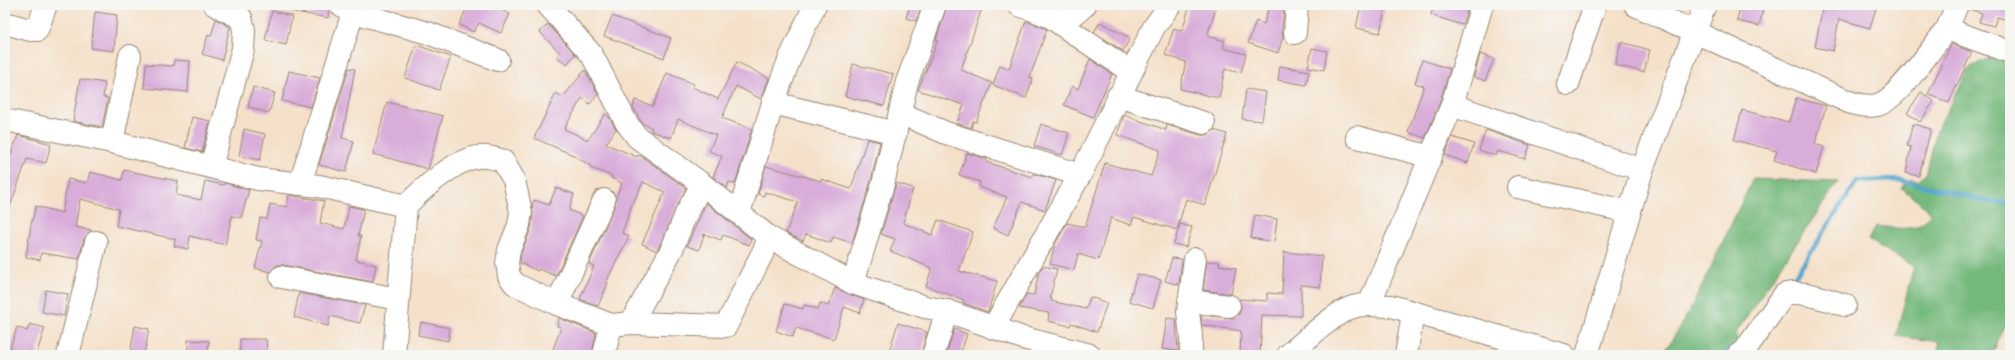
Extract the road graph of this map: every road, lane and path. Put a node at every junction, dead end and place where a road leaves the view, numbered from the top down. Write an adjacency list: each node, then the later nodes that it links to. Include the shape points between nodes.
1 (46, 5): 17 (street, via 37,30)
2 (215, 5): 15 (street)
3 (548, 5): 40 (street, via 592,55 626,122 637,137)
4 (815, 5): 27 (street, via 790,58)
5 (935, 5): 29 (street, via 907,82)
6 (1085, 5): 16 (street, via 1073,16)
7 (1170, 5): 24 (street, via 1154,27)
8 (1297, 5): 19 (street)
9 (1482, 5): 28 (street)
10 (1595, 5): 25 (street)
11 (1635, 5): 20 (street)
12 (1705, 5): 20 (street)
13 (1957, 5): 18 (street)
14 (347, 8): 23 (street, via 428,33); 39 (street)
15 (237, 10): 36 (street, via 243,23 243,49)
16 (1040, 11): 24 (street)
17 (5, 23)
18 (1947, 28): 20 (street, via 1892,98 1877,105 1862,106); 21 (street)
19 (1295, 33)
20 (1694, 33): 37 (street)
21 (2010, 52)
22 (130, 56): 34 (street)
23 (498, 60)
24 (1131, 72): 26 (street)
25 (1568, 84)
26 (1118, 96): 30 (street); 38 (street)
27 (773, 103): 32 (street); 44 (street)
28 (1452, 105): 35 (street); 37 (street)
29 (900, 112): 32 (street); 38 (street, via 946,133)
30 (1204, 124)
31 (6, 127): 34 (street)
32 (896, 133): 50 (street)
33 (1357, 137): 35 (street)
34 (112, 142): 36 (street)
35 (1431, 157): 54 (street)
36 (211, 168): 39 (street, via 258,179)
37 (1642, 170): 45 (street)
38 (1080, 175): 60 (street)
39 (300, 184): 43 (street)
40 (702, 184): 44 (street); 59 (street, via 672,249)
41 (1518, 187): 45 (street)
42 (604, 200): 53 (street)
43 (406, 206): 51 (street); 53 (street, via 420,191 464,161 489,157 503,161 514,180 521,212 519,225 509,250 509,276 515,284)
44 (739, 212): 46 (street)
45 (1630, 212): 71 (street)
46 (770, 238): 50 (street); 59 (street, via 726,326)
47 (96, 242): 62 (street)
48 (1195, 259): 52 (street)
49 (281, 277): 51 (street)
50 (853, 282): 57 (street, via 924,307)
51 (398, 299): 63 (street)
52 (1189, 301): 56 (street); 67 (street)
53 (557, 304): 59 (street)
54 (1369, 305): 58 (street, via 1391,306); 68 (street, via 1353,307 1341,313)
55 (1845, 305): 61 (street, via 1790,292 1784,295)
56 (1229, 306)
57 (947, 310): 60 (street); 65 (street)
58 (1413, 313): 69 (street); 70 (street)
59 (621, 324): 64 (street)
60 (993, 328): 66 (street)
61 (1746, 353)
62 (68, 355)
63 (394, 355)
64 (604, 355)
65 (933, 355)
66 (1090, 355)
67 (1191, 355)
68 (1288, 355)
69 (1406, 355)
70 (1564, 355)
71 (1587, 355)

